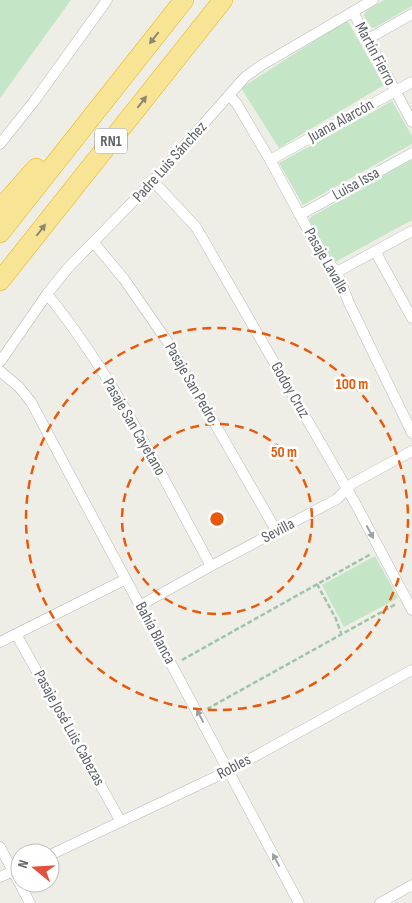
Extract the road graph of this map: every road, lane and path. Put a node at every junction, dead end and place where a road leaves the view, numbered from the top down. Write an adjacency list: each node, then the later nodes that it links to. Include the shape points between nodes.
1 (107, 0): 13 (street)
2 (184, 0): 11 (highway, RN1, one-way to 11)
3 (223, 0): 23 (highway, RN1, one-way to 3)
4 (373, 0): 5 (street, Padre Luis Sánchez)
5 (353, 12): 7 (street, Martín Fierro); 10 (street, Padre Luis Sánchez, via 254,70)
6 (412, 14): 7 (street)
7 (368, 39): 9 (street, Martín Fierro)
8 (412, 82): 9 (street, Juana Alarcón)
9 (395, 91): 12 (street, Martín Fierro); 15 (street, Juana Alarcón)
10 (229, 95): 15 (street, Pasaje Lavalle); 16 (street, Padre Luis Sánchez)
11 (99, 108): 17 (highway, via 60,141); 20 (highway, RN1)
12 (412, 122)
13 (0, 144)
14 (412, 153): 18 (street, Luisa Issa)
15 (270, 160): 18 (street, Pasaje Lavalle)
16 (153, 181): 21 (street, Padre Luis Sánchez); 33 (street, Godoy Cruz, via 196,227)
17 (0, 209)
18 (300, 215): 24 (street, Pasaje Lavalle, via 322,256)
19 (412, 231): 22 (street)
20 (0, 233)
21 (94, 243): 26 (street, Padre Luis Sánchez); 34 (street, Pasaje San Pedro, via 124,279 169,344)
22 (375, 251): 24 (street); 28 (street)
23 (17, 260): 25 (highway, RN1); 27 (highway)
24 (337, 272): 31 (street, Pasaje Lavalle)
25 (0, 281)
26 (47, 294): 29 (street, Padre Luis Sánchez); 36 (street, Pasaje San Cayetano, via 91,353)
27 (0, 296)
28 (412, 318)
29 (0, 362)
30 (0, 371): 37 (street, Bahía Blanca, via 31,402)
31 (412, 433)
32 (412, 451): 33 (street, Sevilla)
33 (346, 489): 34 (street, Sevilla, via 337,499); 35 (street, Godoy Cruz, one-way to 35)
34 (276, 532): 36 (street, Sevilla)
35 (379, 550): 38 (path); 39 (street, Godoy Cruz)
36 (211, 566): 40 (street, Sevilla)
37 (126, 579): 40 (street, Bahía Blanca); 43 (street)
38 (318, 584): 42 (path); 45 (path)
39 (406, 598): 41 (street, Godoy Cruz); 42 (path)
40 (141, 605): 45 (street, Bahía Blanca)
41 (412, 610)
42 (341, 633): 47 (path)
43 (16, 634): 44 (street); 49 (street, Pasaje José Luis Cabezas)
44 (0, 642)
45 (172, 665): 47 (street, Bahía Blanca)
46 (412, 670): 48 (street, Robles)
47 (199, 714): 48 (street, Bahía Blanca, one-way to 47)
48 (228, 771): 49 (street, Robles); 54 (street, Bahía Blanca, one-way to 48)
49 (121, 822): 51 (street, Robles)
50 (0, 846): 52 (street)
51 (60, 850)
52 (10, 860)
53 (412, 885): 55 (street)
54 (299, 903)
55 (380, 903)

